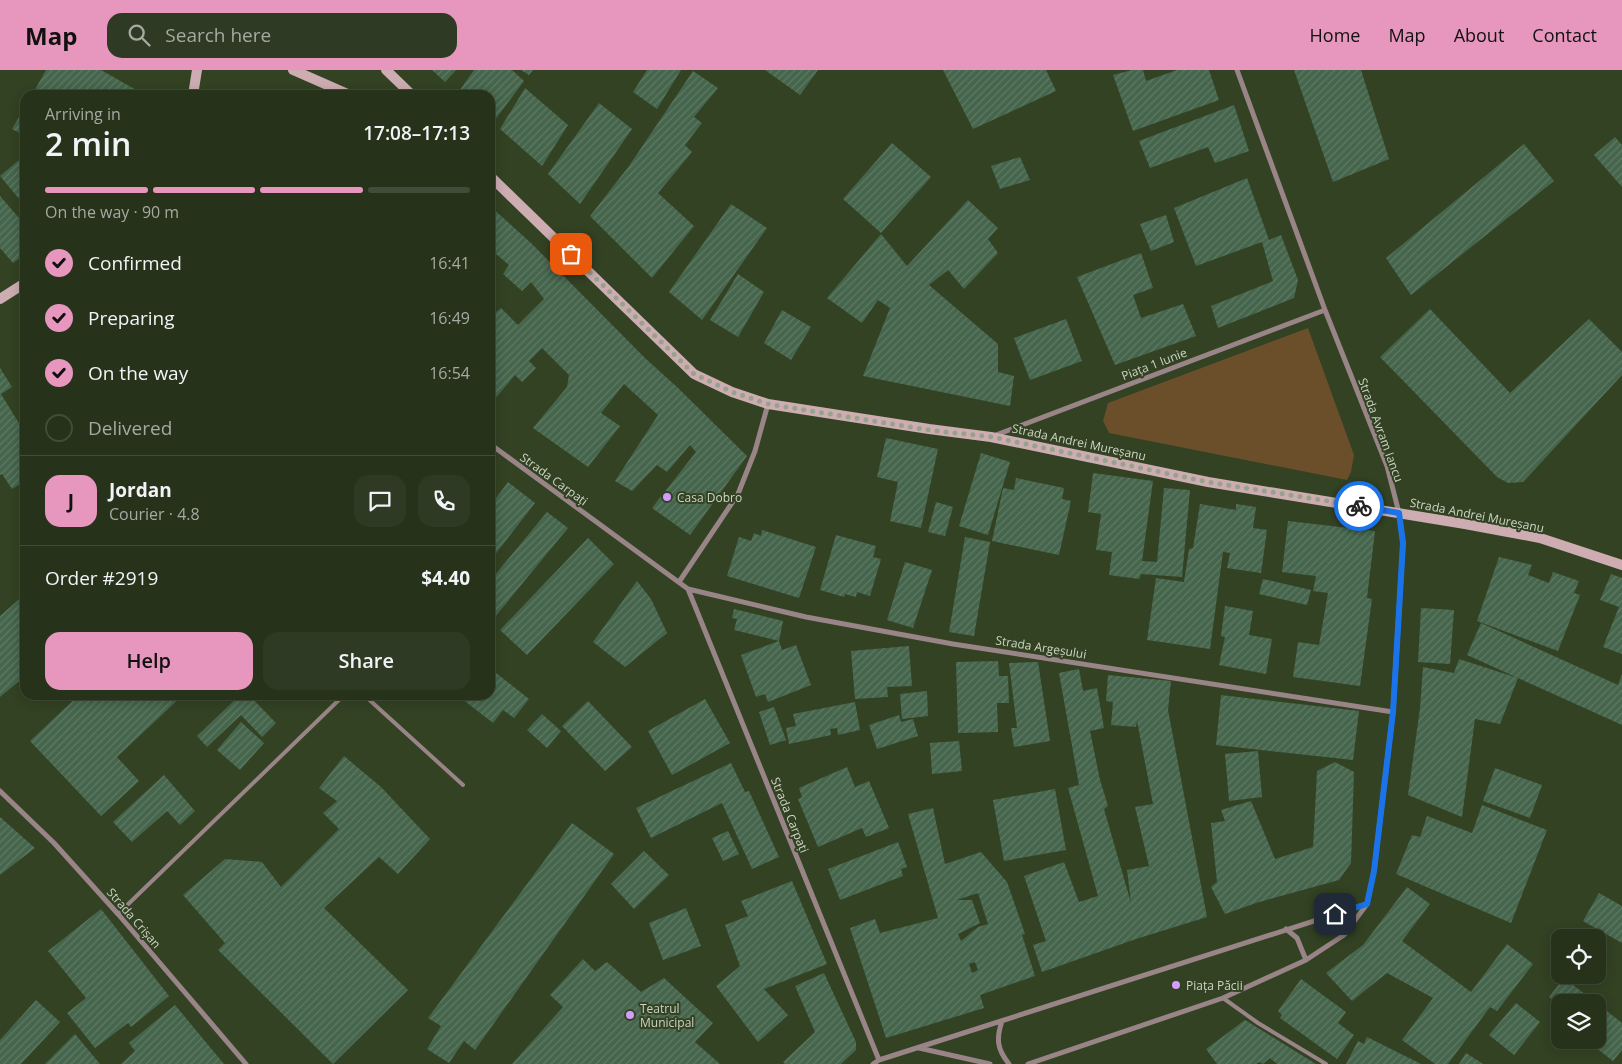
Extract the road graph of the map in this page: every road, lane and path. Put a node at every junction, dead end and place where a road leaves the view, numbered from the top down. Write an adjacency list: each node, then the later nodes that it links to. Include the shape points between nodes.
1 (197, 70): 5 (street)
2 (293, 70): 6 (street)
3 (386, 70): 7 (street)
4 (1237, 70): 11 (street, Strada Avram Iancu)
5 (194, 90)
6 (339, 90)
7 (407, 90)
8 (495, 181): 12 (street, Strada Andrei Mureșanu, via 694,374)
9 (20, 286): 10 (street)
10 (0, 299)
11 (1324, 310): 13 (street, Piața 1 Iunie); 15 (street, Strada Avram Iancu, via 1387,466)
12 (768, 404): 13 (street, Strada Andrei Mureșanu); 17 (street, via 755,451 738,494)
13 (992, 437): 15 (street, Strada Andrei Mureșanu, via 1208,482)
14 (495, 448): 17 (street, Strada Carpați)
15 (1399, 513): 16 (street, Strada Andrei Mureșanu, via 1540,538); 21 (street, Strada Avram Iancu, via 1403,543)
16 (1622, 565)
17 (679, 582): 18 (street, Strada Carpați)
18 (688, 589): 21 (street, Strada Argeșului, via 806,617 953,644); 31 (street, Strada Carpați)
19 (339, 700): 25 (lane)
20 (370, 700): 22 (lane)
21 (1393, 712): 24 (street, Strada Avram Iancu, via 1374,871)
22 (463, 785)
23 (0, 791): 25 (street, Strada Crișan, via 54,843)
24 (1367, 904): 26 (street); 27 (street, via 1344,935)
25 (118, 914): 32 (street, Strada Crișan)
26 (1286, 929): 27 (street, via 1297,938); 29 (street)
27 (1306, 960): 28 (street)
28 (1223, 998): 36 (street); 37 (lane)
29 (1002, 1021): 30 (street); 35 (street, via 998,1033 999,1048)
30 (918, 1048): 31 (street); 34 (street)
31 (879, 1060): 33 (street)
32 (246, 1064)
33 (873, 1064)
34 (990, 1064)
35 (1009, 1064)
36 (1028, 1064)
37 (1326, 1064)

